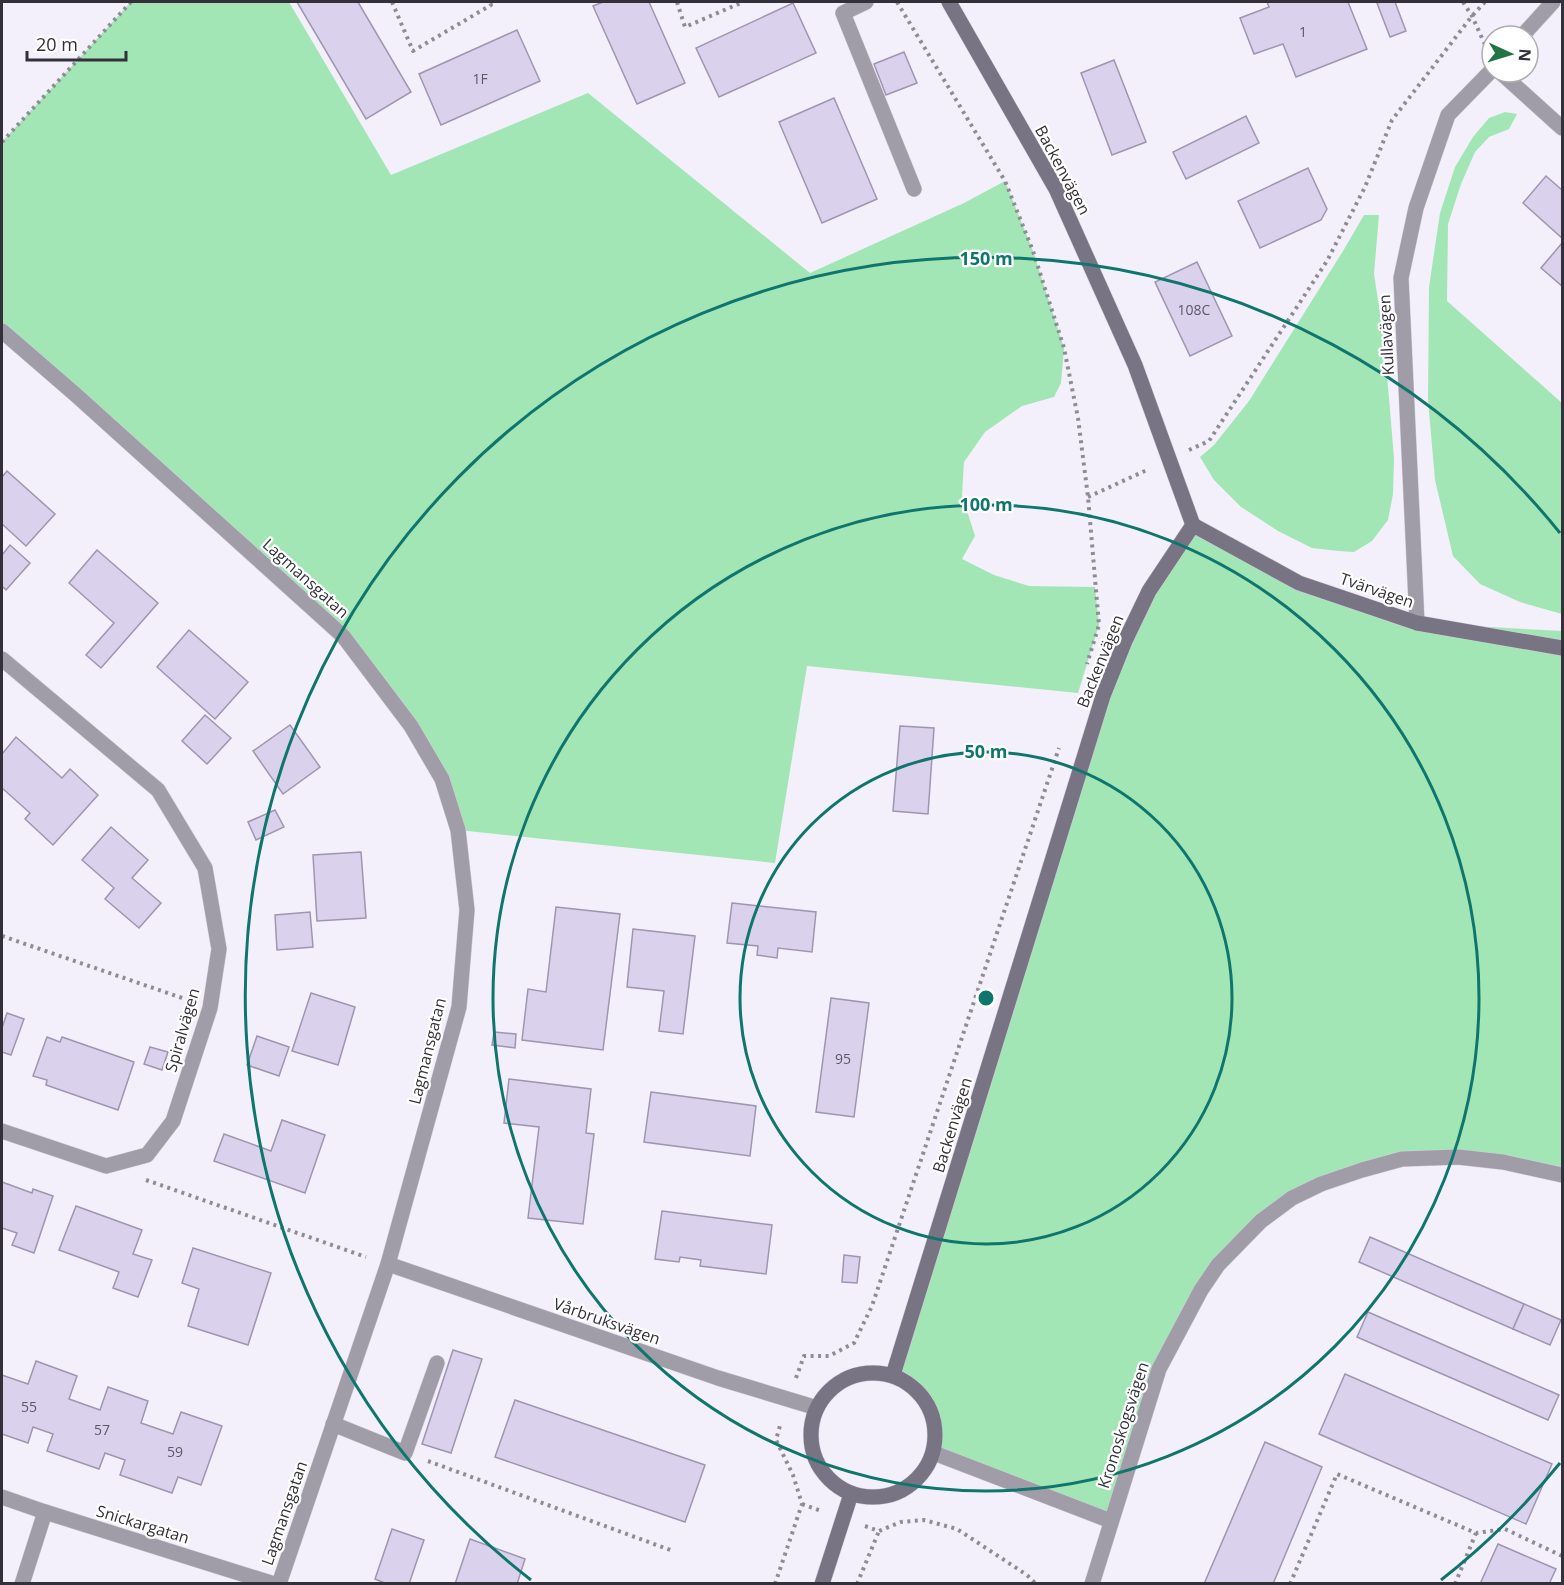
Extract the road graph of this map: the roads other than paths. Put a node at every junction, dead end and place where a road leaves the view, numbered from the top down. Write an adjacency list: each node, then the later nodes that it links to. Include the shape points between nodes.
1 (866, 2): 8 (street, via 843,13)
2 (949, 2): 10 (street, Backenvägen, via 1056,189 1135,365)
3 (1553, 2): 4 (street)
4 (1533, 24)
5 (1480, 82): 11 (street, Kullavägen, via 1448,115 1416,208 1401,278)
6 (1514, 84): 7 (street)
7 (1563, 128)
8 (914, 189)
9 (2, 331): 16 (street, Lagmansgatan, via 344,636 411,726 442,779 458,830 467,910 459,1007)
10 (1193, 525): 11 (street, Tvärvägen, via 1299,583); 18 (street, Backenvägen, via 1149,591 1103,696)
11 (1417, 623): 12 (street, Tvärvägen)
12 (1563, 648)
13 (2, 659): 14 (street, Spiralvägen, via 158,790 205,868 219,949 210,1008 173,1121 147,1155 106,1166)
14 (2, 1131)
15 (1563, 1176): 25 (street, Kronoskogsvägen, via 1503,1162 1458,1157 1402,1159 1321,1184 1292,1198 1262,1221 1218,1265 1201,1290 1159,1369)
16 (388, 1264): 19 (street, Vårbruksvägen, via 706,1375); 20 (street, Lagmansgatan)
17 (437, 1363): 20 (street, via 405,1453)
18 (893, 1375): 19 (street, via 871,1372 849,1377 830,1389); 21 (street, via 913,1386 926,1401 936,1428)
19 (817, 1408): 22 (street, via 811,1433 815,1459 829,1480)
20 (333, 1424): 28 (street, Lagmansgatan)
21 (934, 1453): 22 (street, via 927,1469 902,1491 877,1498); 25 (street)
22 (851, 1494): 29 (street)
23 (2, 1497): 24 (street, Snickargatan)
24 (45, 1512): 26 (street); 27 (street, Snickargatan)
25 (1110, 1521): 30 (street, Kronoskogsvägen)
26 (22, 1584)
27 (274, 1584)
28 (279, 1584)
29 (822, 1584)
30 (1092, 1584)

